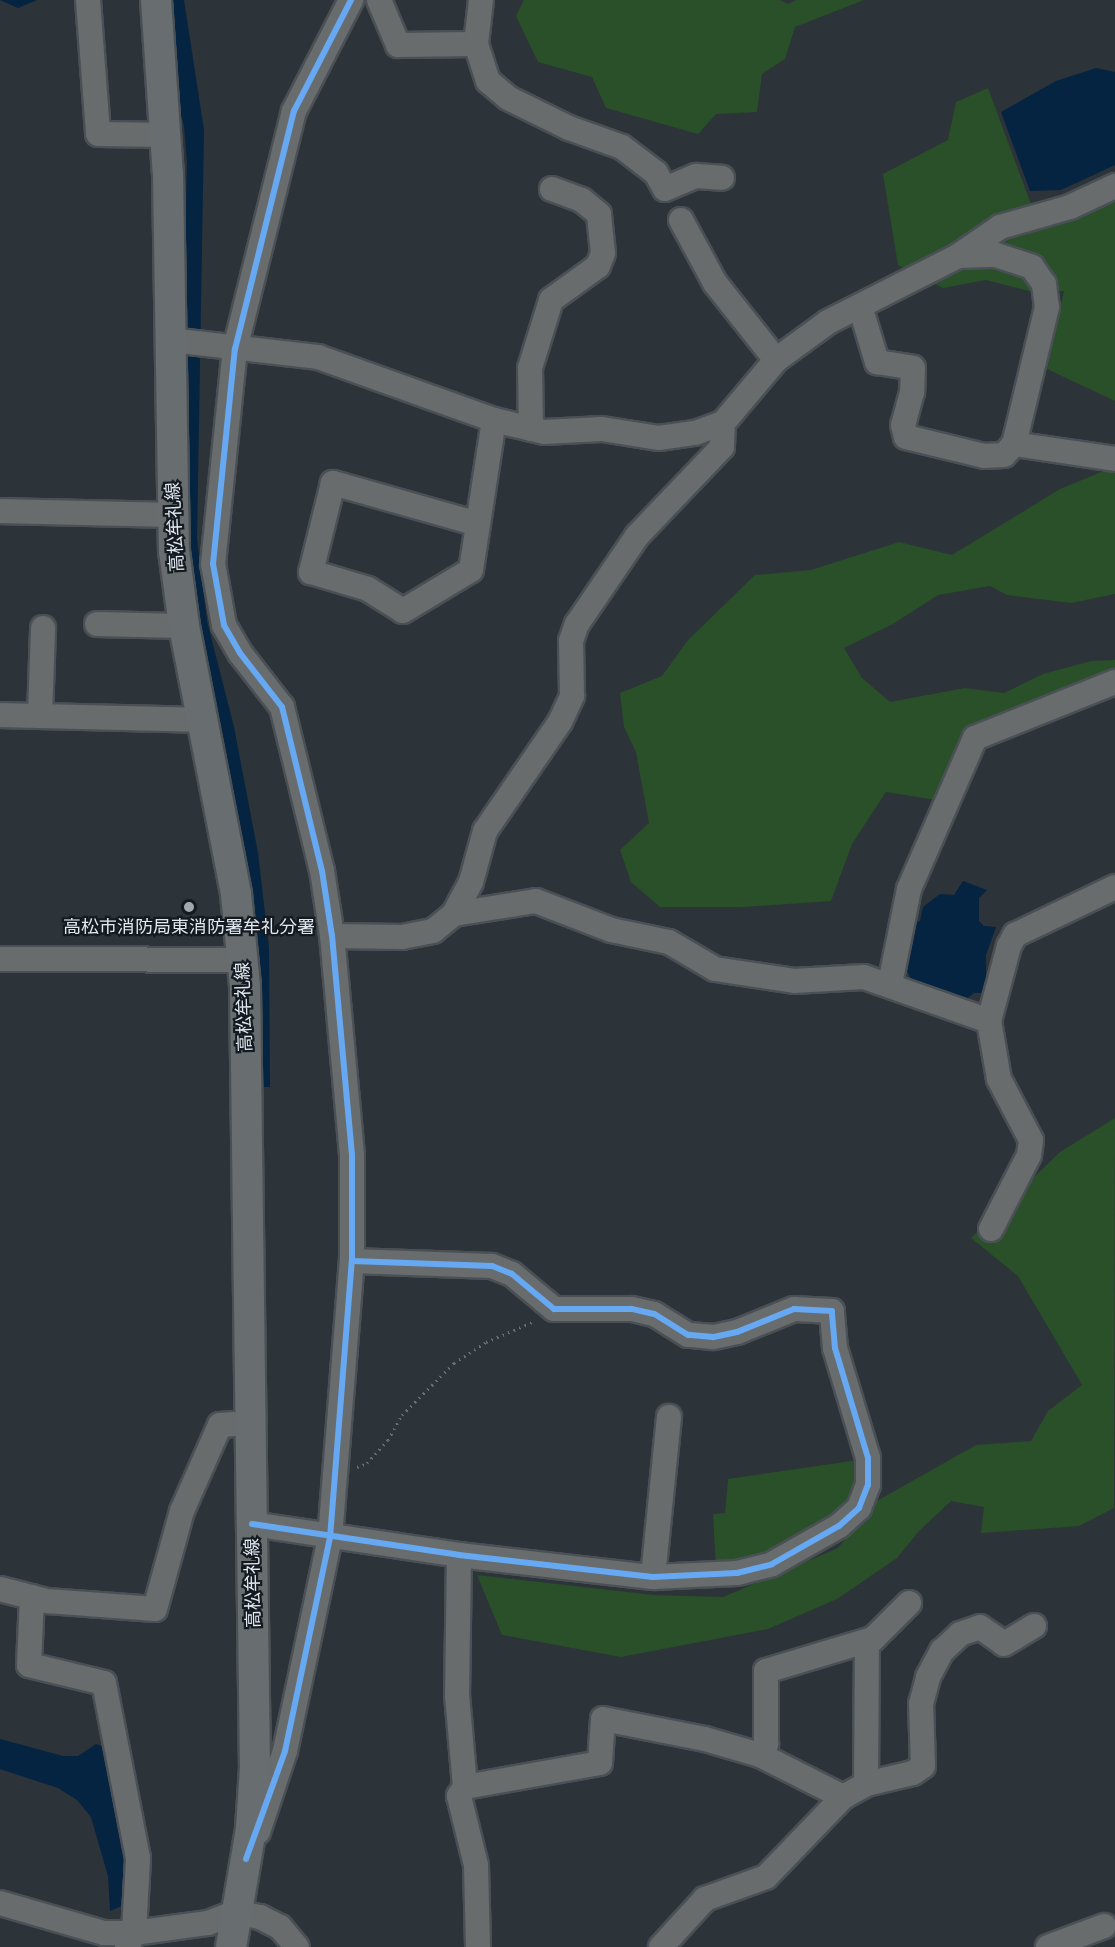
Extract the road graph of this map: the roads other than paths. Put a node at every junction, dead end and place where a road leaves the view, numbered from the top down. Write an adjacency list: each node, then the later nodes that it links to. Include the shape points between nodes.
1 (88, 0): 7 (street, via 98,134)
2 (156, 0): 7 (main road, 高松牟礼線)
3 (351, 0): 15 (street, via 294,111)
4 (379, 0): 6 (street, via 398,45)
5 (481, 0): 6 (street)
6 (476, 44): 8 (street, via 488,81 508,98 569,128 622,147 656,173 665,189 696,176)
7 (166, 135): 14 (main road, 高松牟礼線)
8 (722, 178)
9 (1115, 186): 12 (street, via 1070,207 1000,227)
10 (552, 189): 19 (street, via 582,200 599,214 603,253 598,266 550,300 530,368)
11 (681, 220): 16 (street, via 715,284)
12 (958, 256): 13 (street); 20 (street, via 996,255 1032,267 1044,284 1047,307)
13 (860, 306): 16 (street, via 828,322); 20 (street, via 877,362 913,368 912,392 903,425 906,437 984,456 1004,455)
14 (171, 340): 15 (street); 23 (main road, 高松牟礼線)
15 (236, 349): 17 (street, via 318,357); 34 (street, via 213,564 216,596 224,624 240,653 282,706 322,871)
16 (776, 360): 18 (street)
17 (494, 420): 19 (street); 24 (street)
18 (723, 423): 19 (street, via 695,433 659,438 602,429); 33 (street, via 722,447 637,536 577,624 571,641 572,696 560,722 484,831 471,882)
19 (531, 429)
20 (1014, 444): 21 (street)
21 (1115, 459)
22 (0, 511): 23 (street)
23 (172, 514): 26 (main road, 高松牟礼線)
24 (478, 524): 24 (street, via 471,570 403,611 368,589 311,572 333,483)
25 (97, 624): 26 (street)
26 (184, 626): 31 (main road, 高松牟礼線)
27 (43, 628): 30 (street)
28 (1115, 681): 37 (street, via 975,738 909,889)
29 (0, 715): 30 (street)
30 (40, 716): 31 (street)
31 (205, 720): 36 (main road, 高松牟礼線, via 237,894)
32 (1115, 887): 38 (street, via 1015,935)
33 (454, 914): 34 (street, via 433,931 402,937); 37 (street, via 536,901 611,930 669,942 715,969 794,981 838,976)
34 (332, 936): 40 (street, via 352,1155)
35 (0, 959): 36 (street)
36 (243, 960): 42 (main road, 高松牟礼線)
37 (890, 984): 38 (street)
38 (989, 1021): 39 (street, via 999,1079 1031,1140 1029,1155)
39 (990, 1229)
40 (352, 1261): 44 (street); 46 (street, via 492,1266 512,1274 554,1310 632,1309 654,1314 688,1335 712,1337 737,1332 794,1309 832,1311 836,1348 868,1458 868,1485 859,1508 839,1526 772,1564 737,1574)
41 (669, 1417): 46 (street)
42 (249, 1423): 43 (main road, 高松牟礼線); 48 (street, via 220,1425 182,1511 155,1610)
43 (252, 1524): 44 (street); 56 (main road, 高松牟礼線, via 255,1768)
44 (330, 1538): 45 (street); 56 (street, via 285,1751)
45 (459, 1556): 46 (street); 54 (street, via 457,1695)
46 (653, 1576)
47 (0, 1589): 48 (street)
48 (32, 1597): 61 (street, via 29,1665 104,1683 138,1858)
49 (909, 1603): 51 (street)
50 (1034, 1626): 53 (street, via 1004,1644 980,1627 960,1634 942,1652 928,1677 921,1704 923,1766 914,1773)
51 (867, 1641): 52 (street, via 766,1671 766,1744); 53 (street)
52 (760, 1755): 54 (street, via 705,1739 603,1719 600,1763); 55 (street)
53 (866, 1784): 55 (street)
54 (465, 1786): 64 (street, via 459,1796 476,1865)
55 (843, 1797): 65 (street, via 766,1877 705,1899)
56 (246, 1859): 58 (main road, 高松牟礼線)
57 (0, 1903): 60 (street)
58 (236, 1912): 61 (street, via 208,1923); 62 (main road, 高松牟礼線); 63 (street, via 260,1917 280,1927)
59 (1105, 1930): 66 (street)
60 (83, 1937): 61 (street)
61 (131, 1940)
62 (231, 1947)
63 (297, 1947)
64 (478, 1947)
65 (661, 1947)
66 (1048, 1947)

